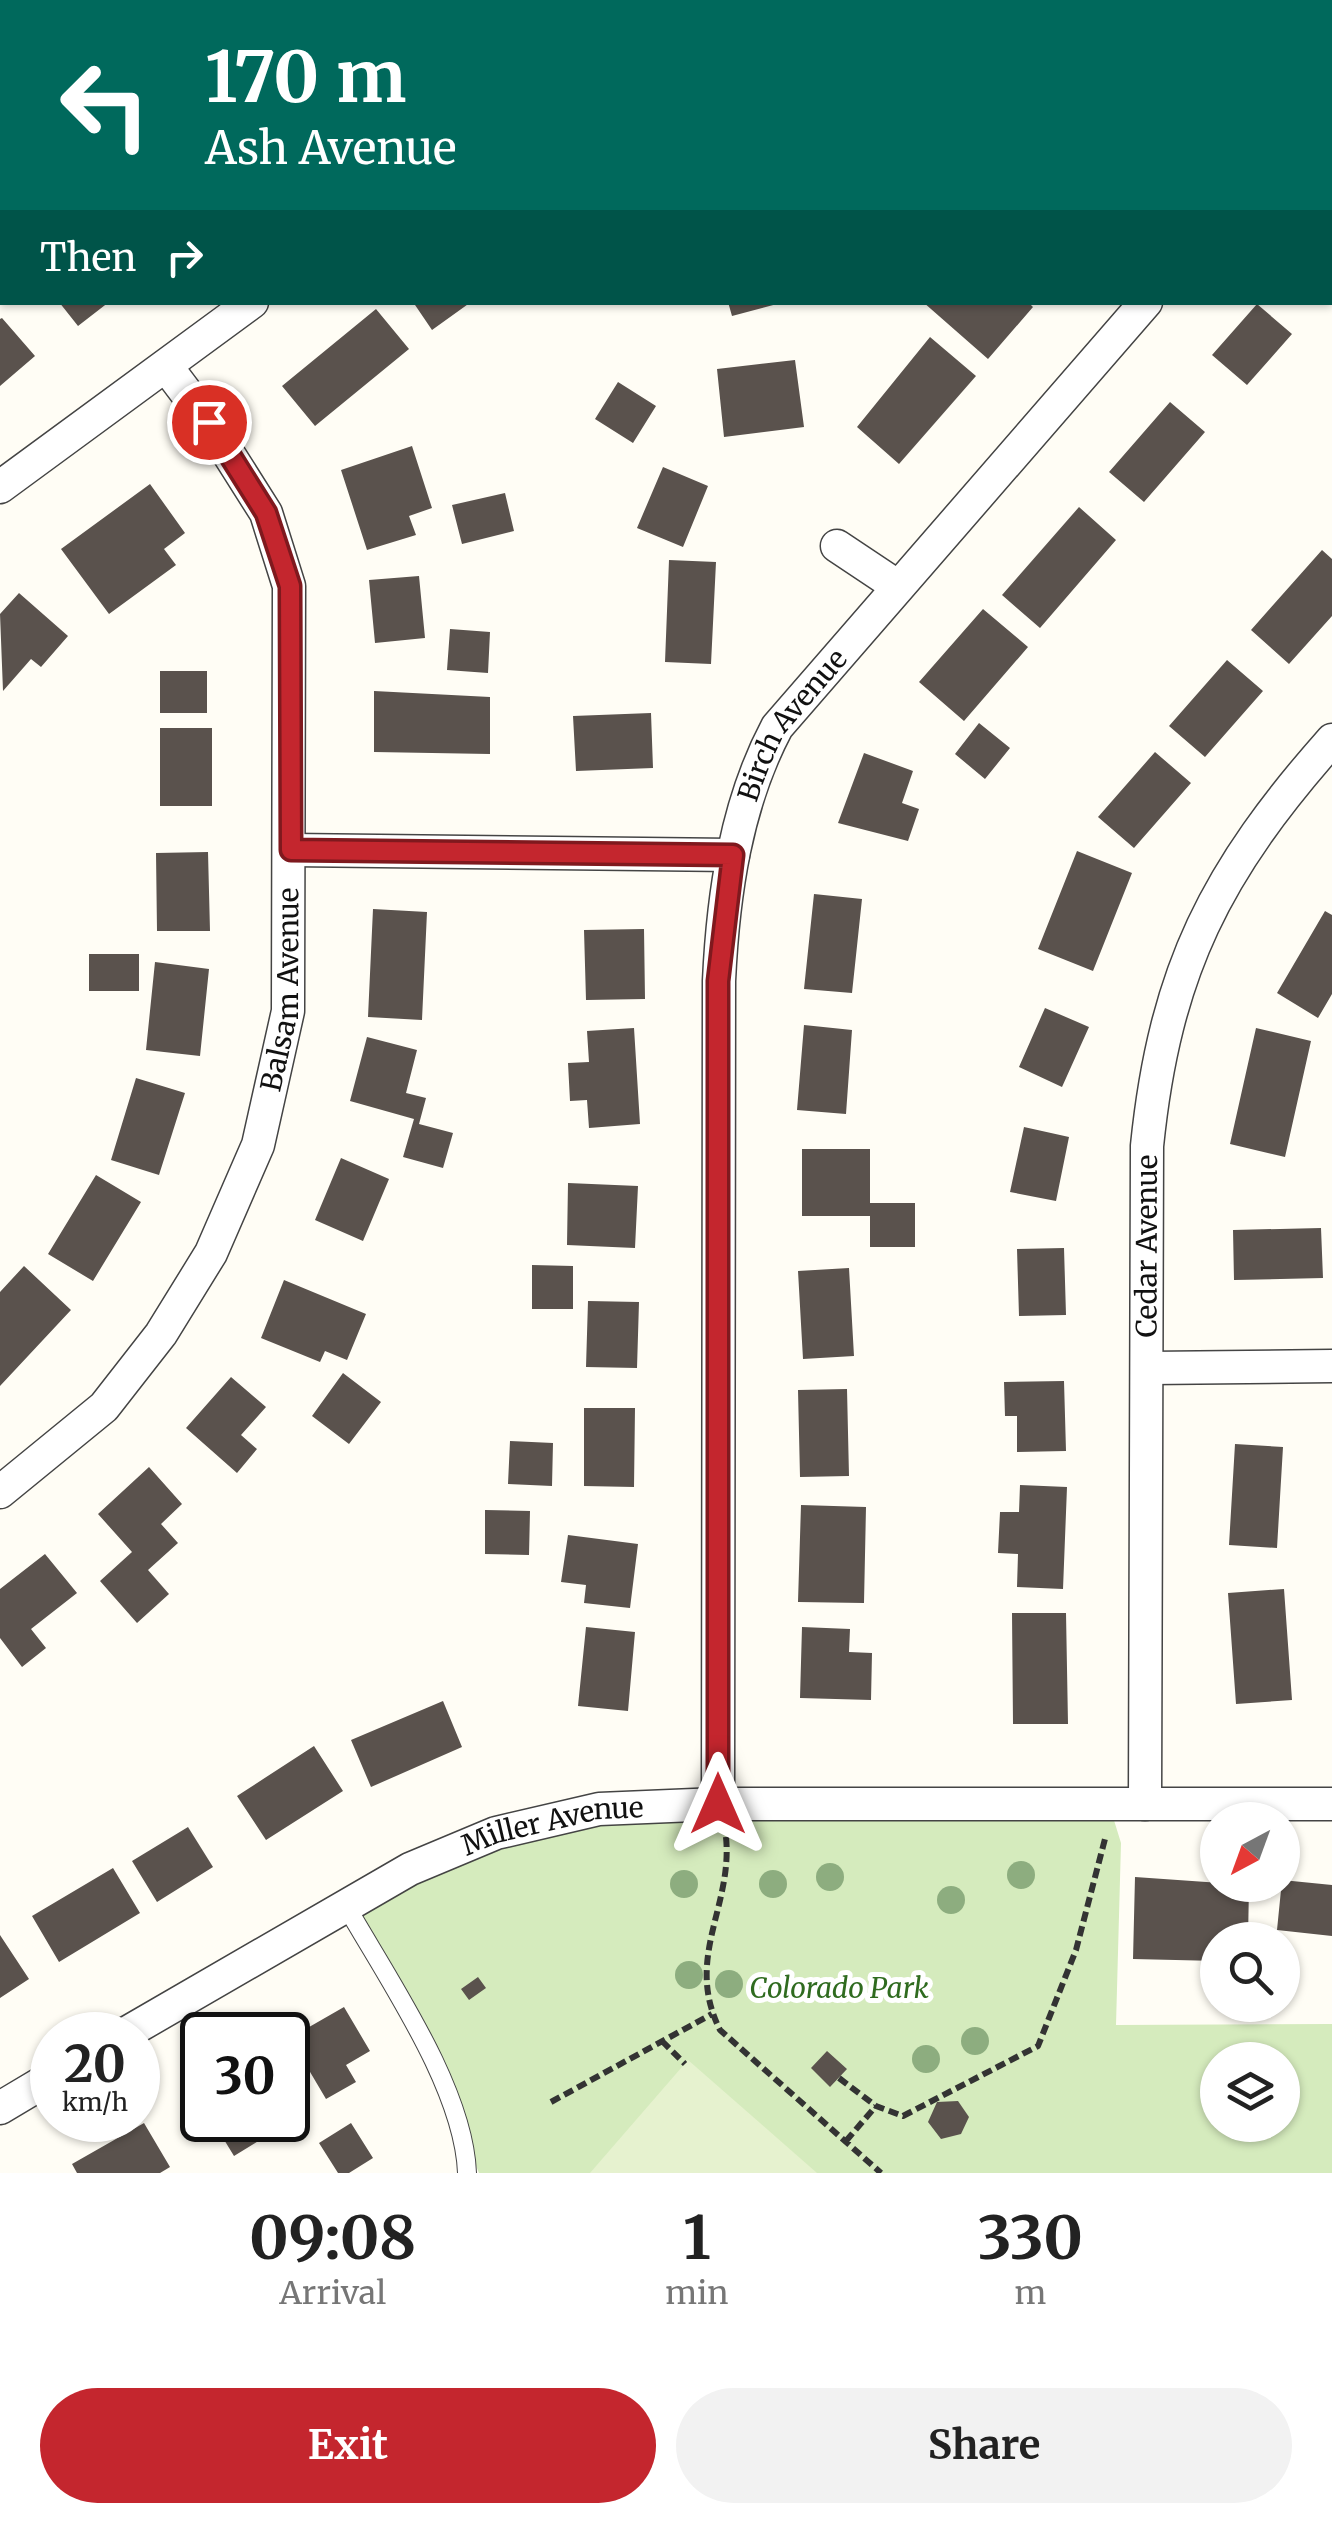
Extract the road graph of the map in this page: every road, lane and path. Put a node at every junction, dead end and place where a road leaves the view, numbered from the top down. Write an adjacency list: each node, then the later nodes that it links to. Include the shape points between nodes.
1 (248, 305): 3 (street)
2 (1143, 305): 6 (street, Birch Avenue)
3 (166, 366): 4 (street); 8 (street, Balsam Avenue, via 266,513 290,586)
4 (0, 487)
5 (837, 546): 6 (street)
6 (897, 586): 9 (street, Birch Avenue, via 777,727 756,766)
7 (1332, 740): 11 (street, Cedar Avenue, via 1255,831 1212,901 1164,1037 1147,1146)
8 (291, 850): 9 (street); 12 (street, Balsam Avenue, via 288,1011 277,1078 230,1213 161,1334 104,1407)
9 (733, 855): 13 (street, Birch Avenue, via 718,981)
10 (1332, 1366): 11 (street)
11 (1149, 1368): 15 (street, Cedar Avenue)
12 (0, 1492)
13 (718, 1804): 14 (street, Miller Avenue); 18 (street, Miller Avenue, via 600,1809 496,1833)
14 (1109, 1804): 15 (street, Miller Avenue); 26 (path, via 1076,1950 1038,2046 903,2116)
15 (1144, 1804): 16 (street, Miller Avenue)
16 (1332, 1804)
17 (727, 1840): 20 (path, via 705,1960)
18 (345, 1904): 19 (street, Miller Avenue); 29 (lane, via 426,2047 466,2147)
19 (160, 2013)
20 (712, 2014): 21 (path); 28 (path, via 720,2030)
21 (662, 2041): 22 (path); 25 (path)
22 (684, 2064)
23 (839, 2078): 26 (path)
24 (30, 2090): 27 (street)
25 (552, 2102)
26 (876, 2106): 28 (path)
27 (0, 2108)
28 (846, 2141): 30 (path)
29 (467, 2173)
30 (881, 2173)

